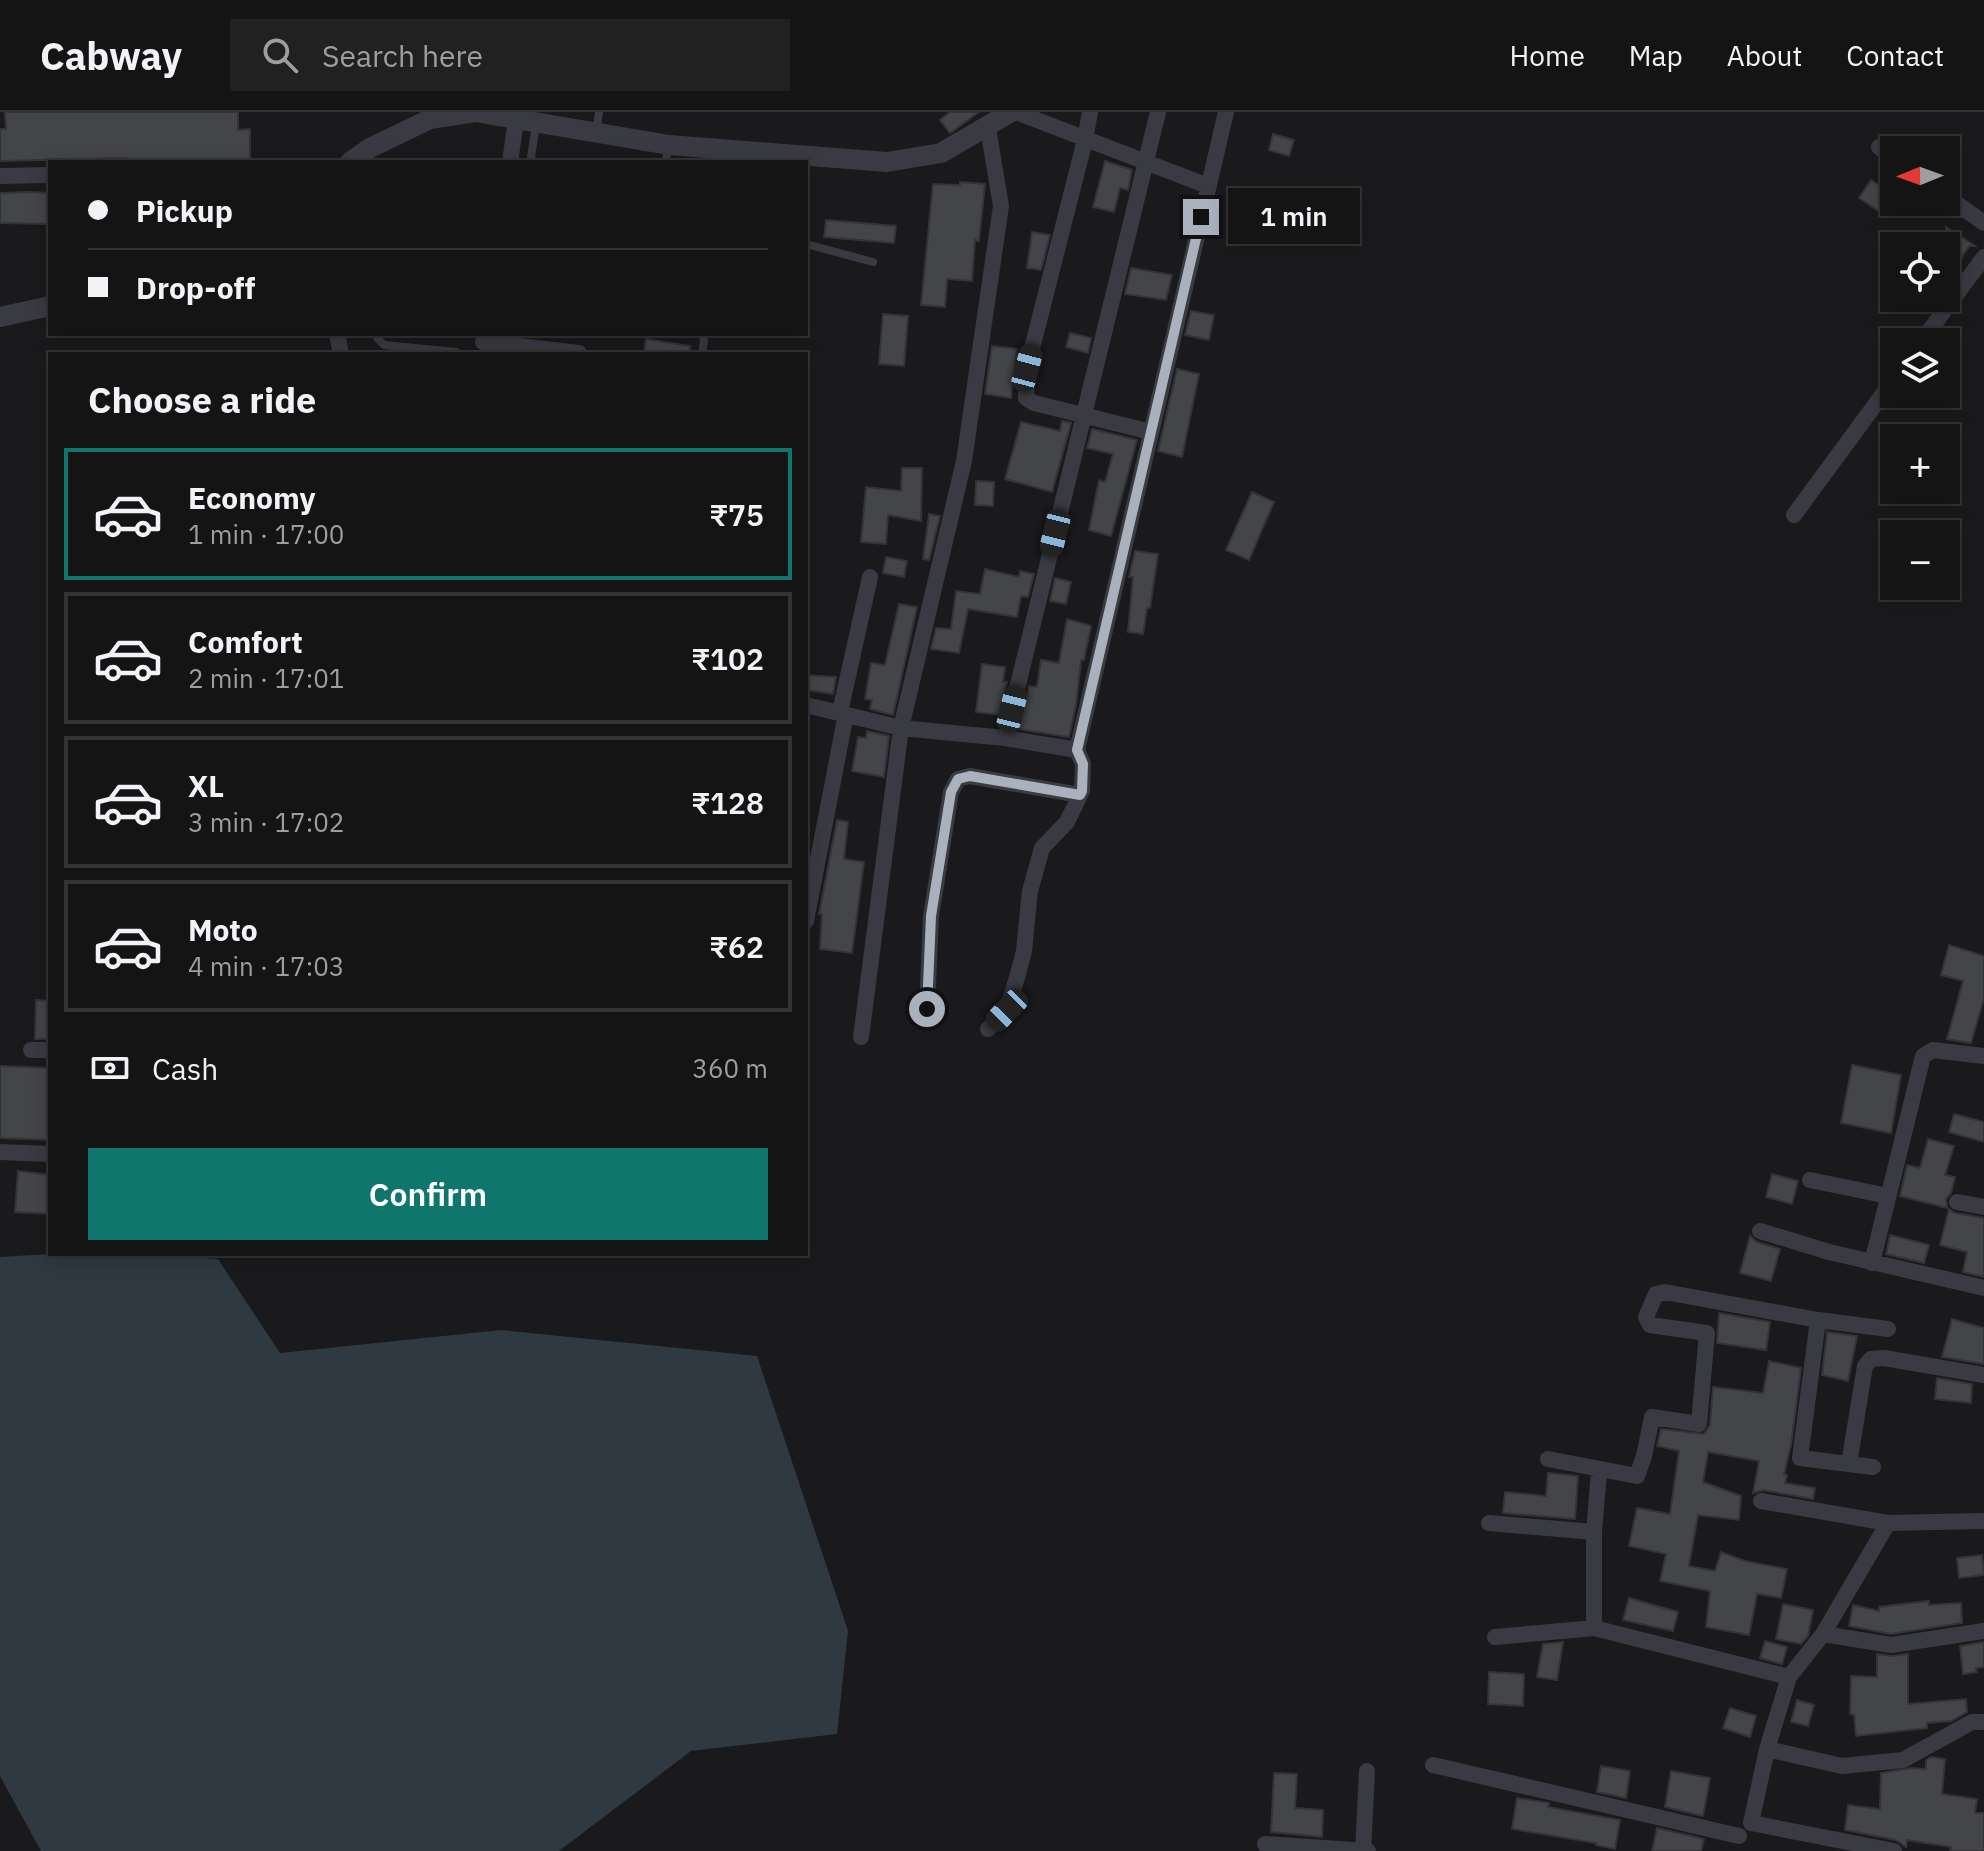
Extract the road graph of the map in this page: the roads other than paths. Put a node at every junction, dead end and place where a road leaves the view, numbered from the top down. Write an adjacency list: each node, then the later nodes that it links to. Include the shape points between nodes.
1 (599, 112): 8 (lane)
2 (1014, 112): 7 (street); 9 (street)
3 (1090, 112): 9 (street)
4 (1158, 112): 14 (street)
5 (1226, 112): 17 (street)
6 (526, 122): 8 (street); 11 (street, via 475,112 430,119); 12 (street); 13 (lane)
7 (988, 128): 10 (street, via 941,153 887,162); 37 (street, via 1001,206 982,341 964,461)
8 (596, 134): 10 (street)
9 (1085, 140): 14 (street); 31 (street, via 1025,389 1026,398 1034,403)
10 (667, 153)
11 (359, 159)
12 (511, 160)
13 (532, 160)
14 (1146, 162): 17 (street); 31 (street)
15 (48, 175): 16 (street)
16 (0, 176)
17 (1208, 186): 32 (street)
18 (1960, 206): 19 (street)
19 (1984, 223)
20 (808, 245): 22 (lane)
21 (1984, 257): 25 (street)
22 (873, 262)
23 (48, 306): 24 (street)
24 (0, 317)
25 (1931, 328)
26 (377, 336): 28 (lane, via 384,345)
27 (483, 343): 29 (street)
28 (456, 352)
29 (569, 352)
30 (1880, 398): 33 (street)
31 (1084, 416): 32 (street); 38 (street)
32 (1151, 432): 39 (street)
33 (1794, 515)
34 (870, 577): 36 (street)
35 (808, 705): 36 (street)
36 (843, 713): 37 (street); 41 (street)
37 (901, 728): 38 (street); 44 (street)
38 (1005, 738): 39 (street)
39 (1077, 750): 40 (street, via 1083,764)
40 (1080, 795): 42 (street, via 970,776 958,779 951,792 931,916); 43 (street, via 1067,822 1042,848 1018,974 1007,1010)
41 (808, 910)
42 (927, 1009)
43 (988, 1029)
44 (861, 1037)
45 (31, 1050): 46 (street)
46 (48, 1050)
47 (1984, 1056): 51 (street, via 1933,1050 1923,1056)
48 (0, 1152): 49 (street)
49 (48, 1154)
50 (1810, 1180): 51 (street)
51 (1888, 1196): 55 (street)
52 (1957, 1202): 53 (street)
53 (1984, 1207)
54 (1760, 1231): 55 (street)
55 (1872, 1263): 56 (street)
56 (1984, 1288)
57 (1818, 1320): 58 (street); 61 (street, via 1800,1458); 63 (street, via 1656,1294 1646,1317 1650,1325 1707,1333 1699,1424 1652,1417 1637,1476)
58 (1888, 1329)
59 (1984, 1375): 61 (street, via 1871,1359 1865,1366)
60 (1548, 1459): 63 (street)
61 (1849, 1464): 62 (street)
62 (1873, 1467)
63 (1599, 1471): 68 (street)
64 (1761, 1501): 67 (street)
65 (1984, 1521): 67 (street)
66 (1489, 1523): 68 (street)
67 (1888, 1523): 71 (street)
68 (1594, 1532): 69 (street)
69 (1594, 1628): 72 (street); 73 (street)
70 (1984, 1631): 71 (street, via 1891,1645)
71 (1823, 1634): 73 (street)
72 (1495, 1637)
73 (1789, 1677): 75 (street)
74 (1984, 1722): 75 (street, via 1972,1722 1903,1760 1842,1766)
75 (1767, 1749): 78 (street)
76 (1433, 1765): 79 (street)
77 (1367, 1771): 81 (street)
78 (1751, 1823): 79 (street); 83 (street)
79 (1739, 1836): 82 (street)
80 (1265, 1844): 81 (street)
81 (1364, 1851)
82 (1729, 1851)
83 (1894, 1851)

